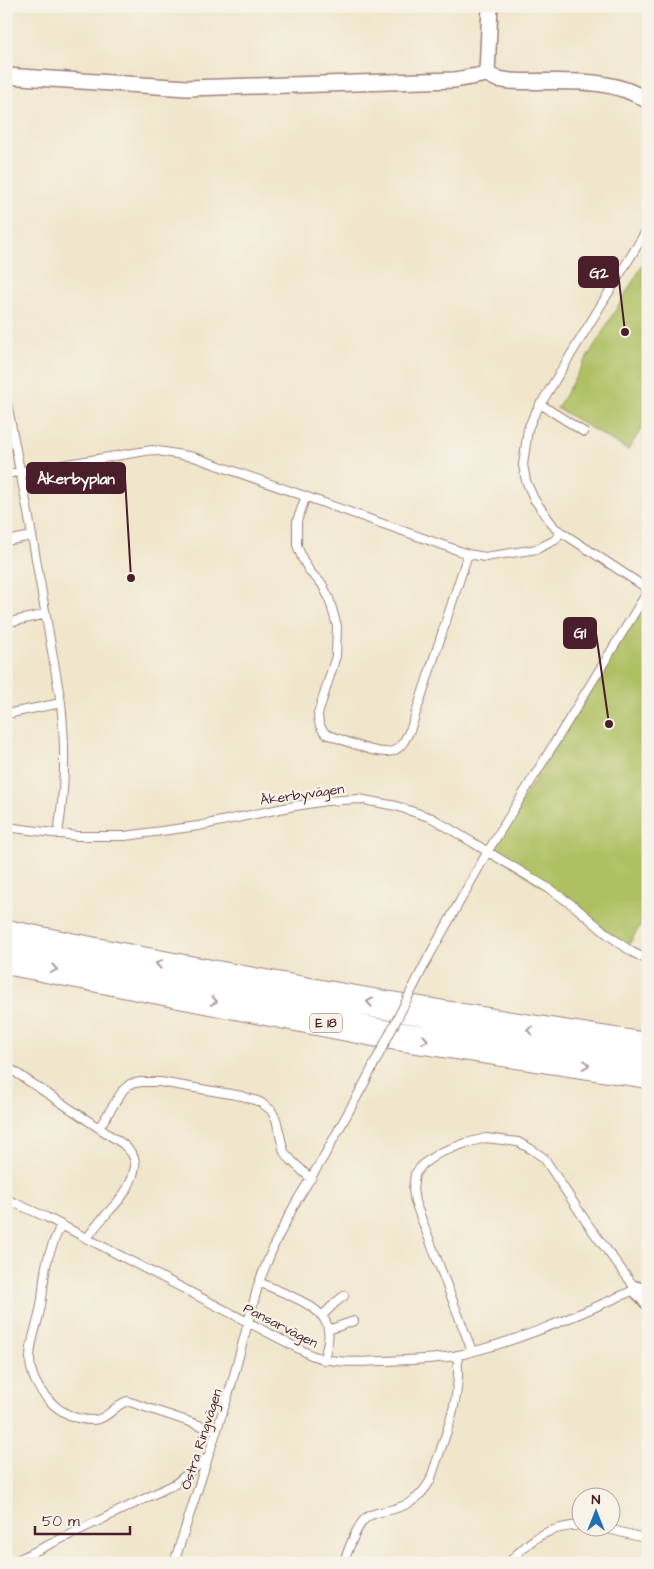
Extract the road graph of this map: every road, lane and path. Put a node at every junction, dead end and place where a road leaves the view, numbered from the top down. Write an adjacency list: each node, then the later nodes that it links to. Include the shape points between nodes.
1 (490, 6): 2 (street)
2 (487, 74): 3 (street, via 455,80 187,88); 4 (street, via 510,81 596,83 618,87)
3 (6, 76)
4 (648, 101)
5 (648, 228): 7 (lane)
6 (6, 398): 9 (lane)
7 (540, 404): 8 (lane); 12 (lane, via 528,429 523,465 534,499)
8 (584, 432)
9 (20, 471): 10 (lane); 11 (lane, via 152,450 194,456); 13 (lane)
10 (6, 474)
11 (306, 496): 15 (lane); 15 (lane, via 297,521 297,545 310,572 322,584 329,598 337,626 336,656 318,714 321,730 326,734 379,752 396,750 403,743 411,728)
12 (561, 532): 15 (lane, via 555,540 537,548 485,557); 16 (lane)
13 (32, 536): 14 (lane); 17 (lane)
14 (6, 541)
15 (468, 554)
16 (648, 590): 23 (lane, Östra Ringvägen)
17 (46, 614): 18 (lane); 19 (lane)
18 (15, 621)
19 (61, 704): 20 (lane); 22 (lane, via 65,768)
20 (6, 714)
21 (6, 827): 22 (lane, Åkerbyvägen)
22 (58, 834): 23 (lane, Åkerbyvägen, via 125,836 198,826 298,805 359,799 396,806 432,818)
23 (488, 851): 26 (lane, Åkerbyvägen, via 574,906 614,939); 31 (lane, Östra Ringvägen, bridge)
24 (6, 934): 27 (highway, E 18, one-way to 24, via 451,1017)
25 (6, 960): 29 (highway, E 18, one-way to 29, via 384,1034)
26 (648, 960)
27 (648, 1047)
28 (6, 1066): 30 (lane)
29 (648, 1074)
30 (99, 1128): 31 (lane, via 130,1084 160,1082 242,1096 271,1110 284,1152); 34 (lane, via 123,1144 135,1163 124,1195)
31 (311, 1179): 35 (lane, Östra Ringvägen, via 275,1243)
32 (6, 1199): 33 (lane, Pansarvägen)
33 (61, 1225): 34 (lane, Pansarvägen); 46 (lane, via 45,1270 40,1309 31,1342 33,1379 43,1394 58,1408 77,1418 103,1419 118,1404 127,1401)
34 (87, 1239): 41 (lane, Pansarvägen)
35 (259, 1282): 39 (lane, via 312,1307); 41 (lane, Östra Ringvägen)
36 (642, 1287): 38 (street); 43 (lane, Pansarvägen, via 508,1342); 43 (lane, via 589,1226 544,1158 531,1149 518,1142 486,1138 439,1153 415,1174 415,1202)
37 (344, 1296): 39 (lane)
38 (648, 1302)
39 (322, 1316): 42 (lane)
40 (354, 1321): 42 (lane)
41 (248, 1323): 45 (lane, Pansarvägen); 46 (lane, Östra Ringvägen)
42 (328, 1330): 45 (lane)
43 (472, 1351): 44 (lane, Pansarvägen)
44 (457, 1355): 45 (lane, Pansarvägen, via 368,1362); 53 (lane, via 456,1401 430,1481 422,1493 405,1506 367,1518 359,1527)
45 (324, 1360)
46 (217, 1431): 47 (lane, Östra Ringvägen)
47 (208, 1457): 51 (lane, via 175,1484); 52 (lane, Östra Ringvägen)
48 (572, 1526): 54 (lane, via 553,1534 544,1533 528,1543 525,1551)
49 (622, 1532): 50 (lane)
50 (648, 1539)
51 (11, 1563)
52 (174, 1563)
53 (343, 1563)
54 (508, 1563)

